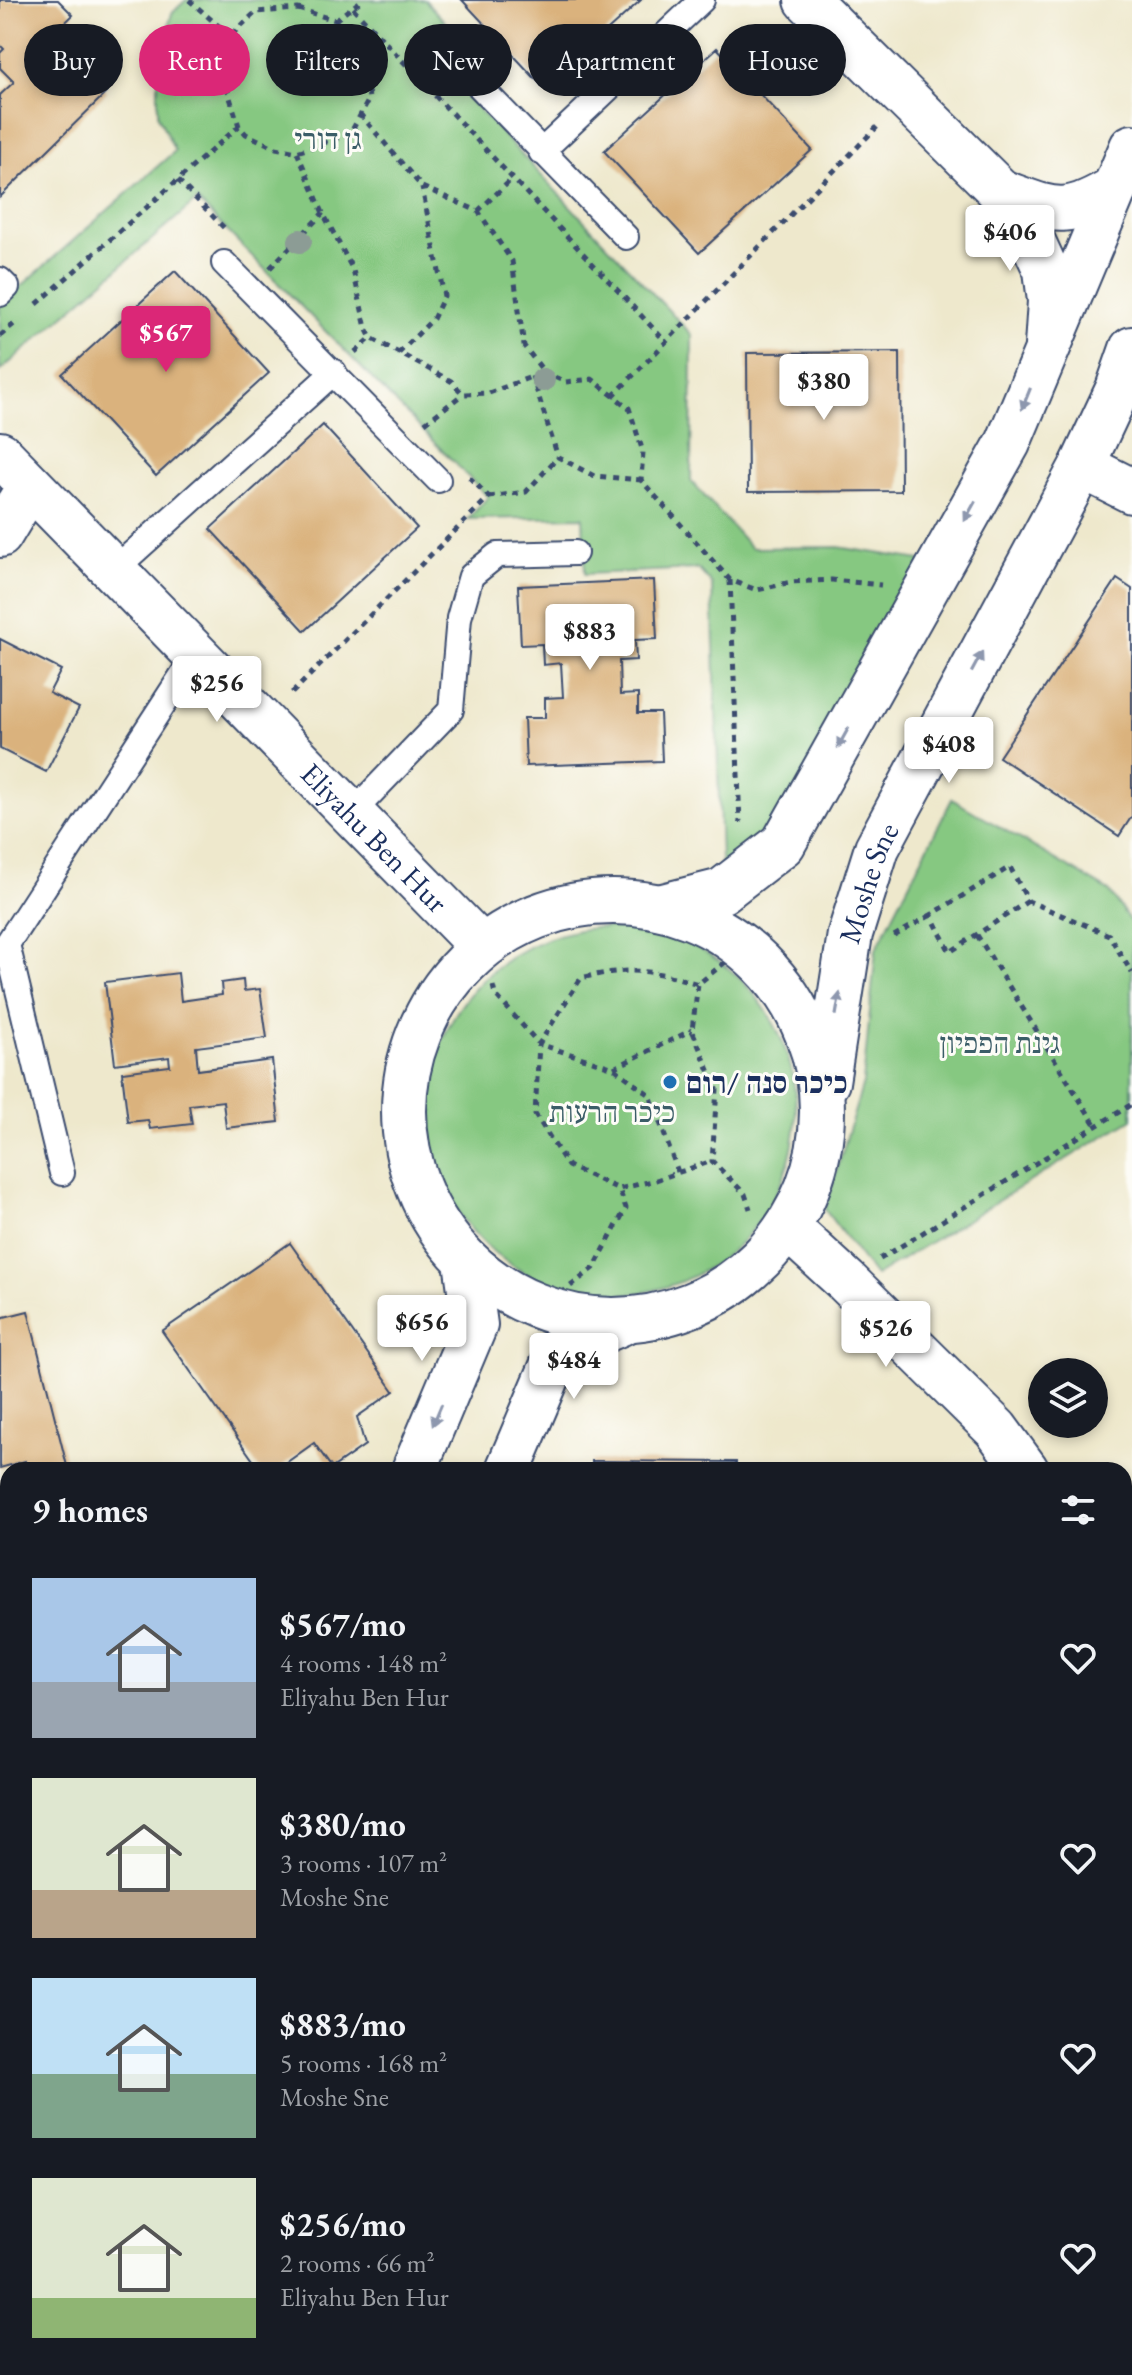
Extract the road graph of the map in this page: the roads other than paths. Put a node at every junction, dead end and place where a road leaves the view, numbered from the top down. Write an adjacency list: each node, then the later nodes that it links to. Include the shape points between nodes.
1 (702, 0): 5 (lane)
2 (807, 0): 7 (street)
3 (488, 96): 5 (lane)
4 (1132, 147): 6 (street)
5 (541, 152): 8 (lane)
6 (1115, 188): 7 (street, via 1085,206 1052,210); 12 (street)
7 (1001, 192): 12 (street, via 1046,270)
8 (626, 237)
9 (224, 263): 14 (lane)
10 (0, 280): 11 (lane, via 7,287)
11 (0, 294)
12 (1047, 346): 25 (street, one-way to 25, via 1008,443 783,844 722,891)
13 (1132, 349): 16 (street, Moshe Sne)
14 (342, 364): 17 (lane); 22 (lane)
15 (0, 454): 18 (street, Eliyahu Ben Hur)
16 (1082, 466): 19 (street); 28 (street, Moshe Sne, one-way to 16, via 850,934 877,848)
17 (449, 474)
18 (30, 485): 20 (street); 22 (street, Eliyahu Ben Hur)
19 (1132, 491)
20 (0, 535)
21 (575, 553): 24 (lane, via 497,555 471,576 459,618 451,710)
22 (114, 570): 23 (street, Eliyahu Ben Hur)
23 (196, 654): 24 (street, Eliyahu Ben Hur); 27 (lane)
24 (352, 813): 26 (street, Eliyahu Ben Hur)
25 (659, 907): 26 (street, via 597,902 536,916); 28 (street, via 704,922 744,947 787,992 814,1047)
26 (482, 947): 31 (street, via 435,999 406,1079 404,1135 424,1204)
27 (3, 949): 29 (lane)
28 (824, 1109): 30 (street, Moshe Sne, via 815,1171)
29 (62, 1173)
30 (777, 1242): 32 (street, via 725,1289 678,1310); 35 (street, via 846,1281 996,1429)
31 (466, 1261): 32 (street, via 501,1289 542,1308 584,1319); 33 (street, one-way to 33, via 475,1325)
32 (627, 1320): 34 (street, via 559,1350)
33 (417, 1462)
34 (511, 1462)
35 (1020, 1462)

